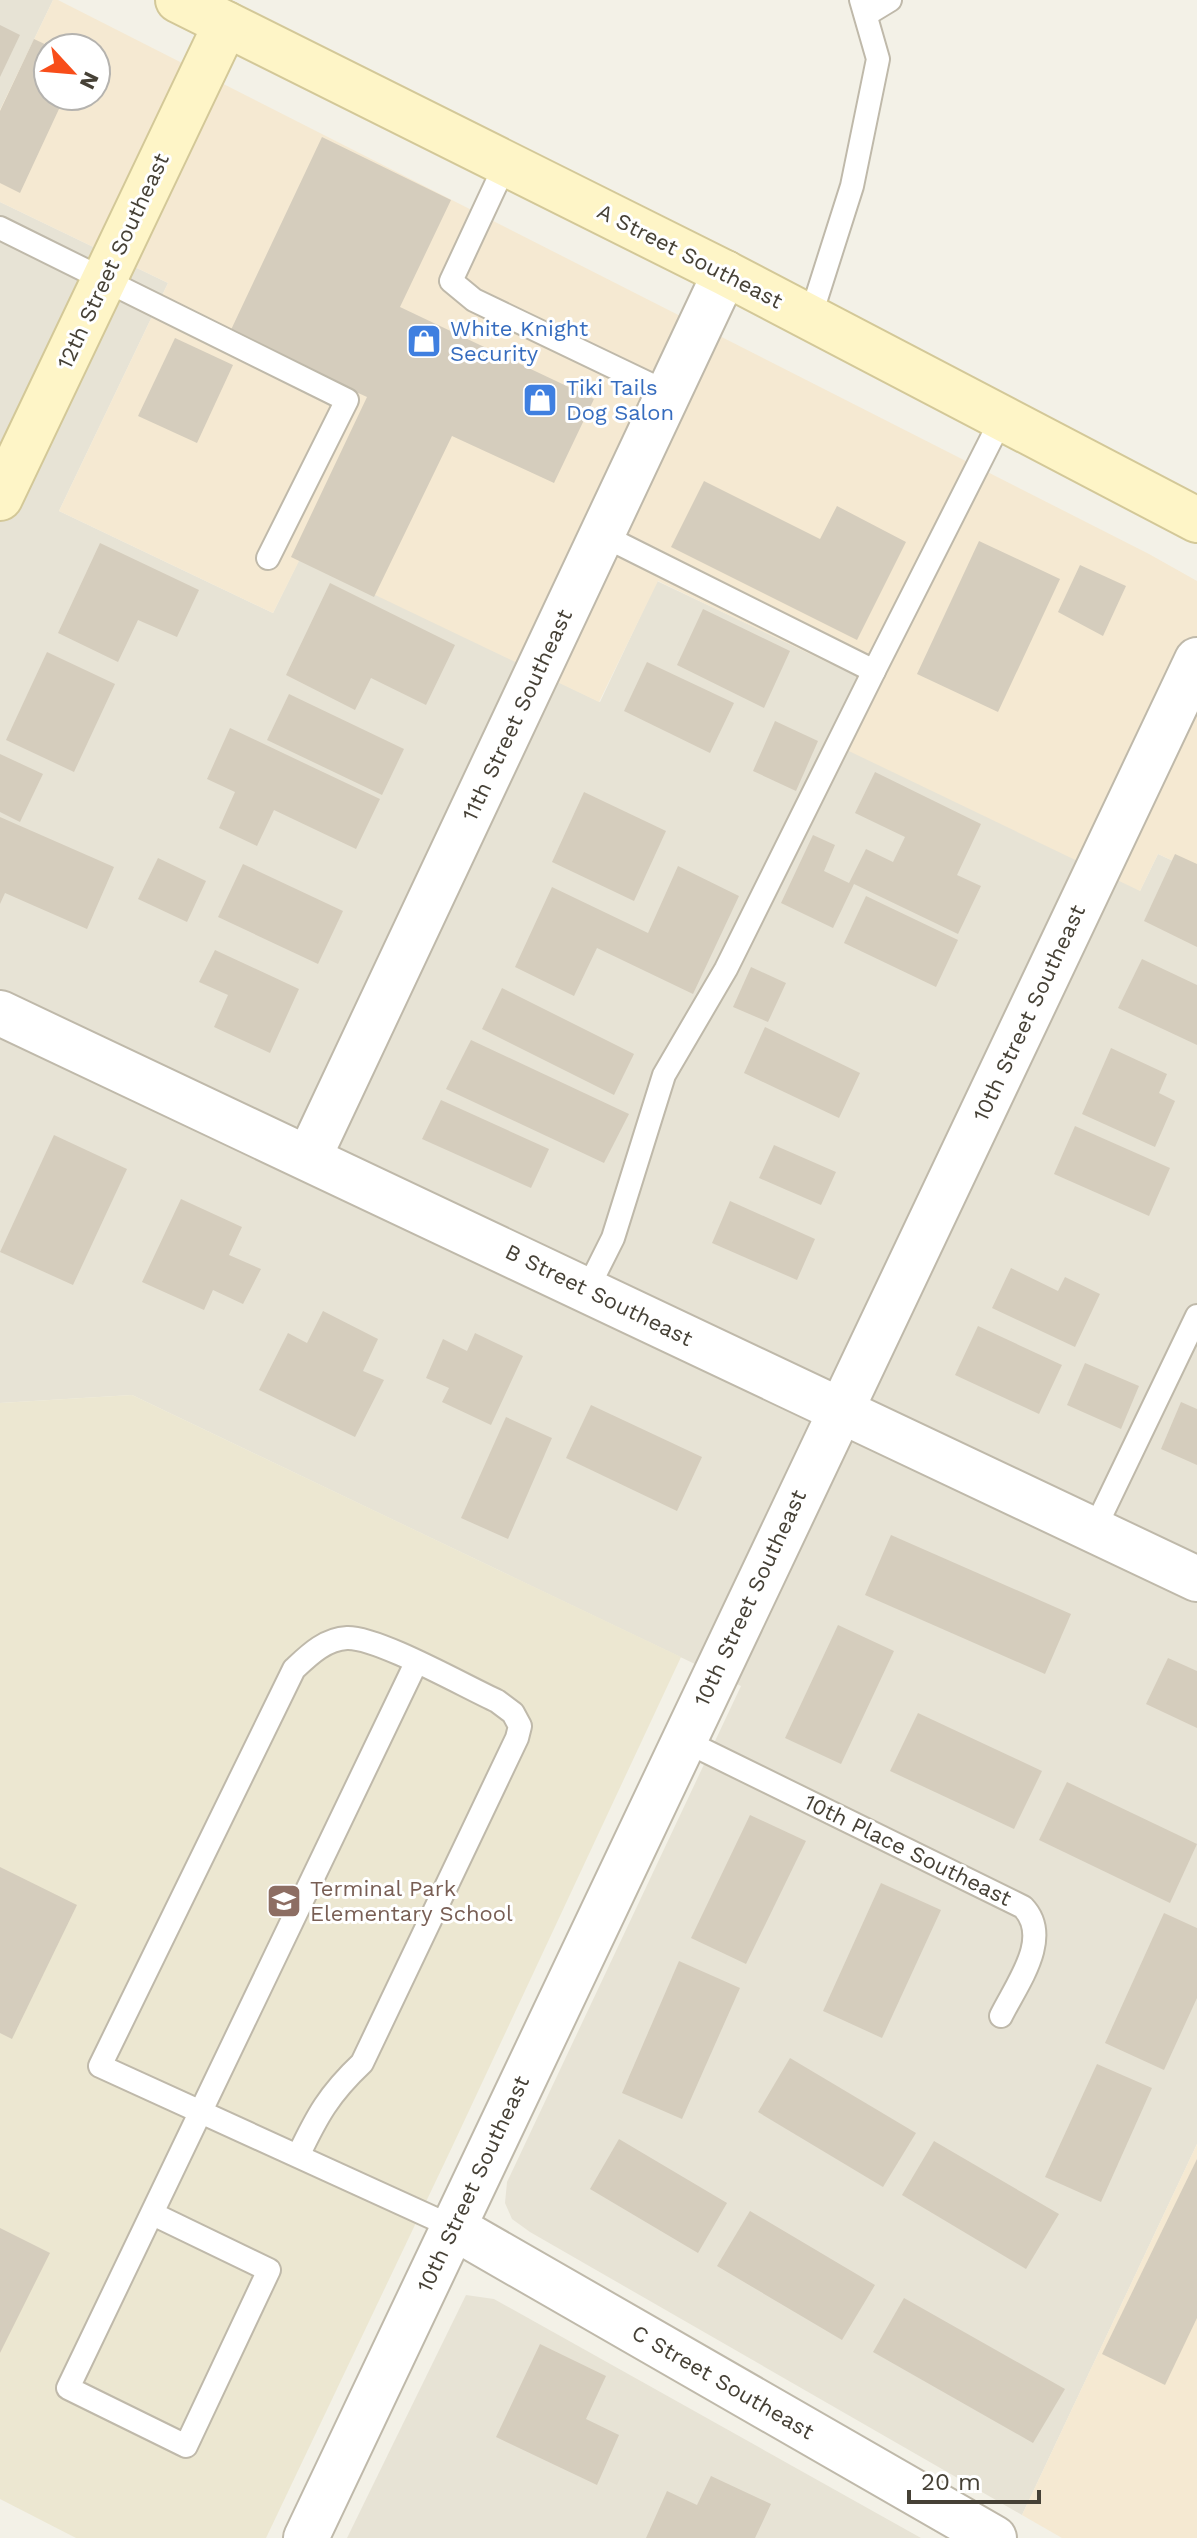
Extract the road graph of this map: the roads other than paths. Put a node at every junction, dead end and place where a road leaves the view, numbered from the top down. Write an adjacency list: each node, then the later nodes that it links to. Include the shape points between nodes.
1 (178, 0): 4 (main road, A Street Southeast)
2 (890, 0): 3 (lane)
3 (864, 7): 9 (lane, via 878,59 852,186)
4 (226, 24): 5 (main road, A Street Southeast); 8 (main road, 12th Street Southeast)
5 (506, 163): 7 (main road, A Street Southeast); 10 (lane, via 451,281 474,300)
6 (0, 228): 8 (lane)
7 (725, 273): 9 (main road, A Street Southeast); 10 (street, 11th Street Southeast)
8 (104, 278): 12 (main road, 12th Street Southeast); 15 (lane, via 347,400)
9 (810, 318): 11 (main road, A Street Southeast)
10 (668, 393): 14 (street, 11th Street Southeast)
11 (1002, 418): 13 (main road, A Street Southeast); 17 (lane)
12 (0, 498)
13 (1197, 520)
14 (602, 535): 17 (lane); 19 (street, 11th Street Southeast)
15 (268, 558)
16 (1197, 660): 22 (street, 10th Street Southeast)
17 (874, 671): 20 (lane, via 726,969 664,1075 613,1238)
18 (0, 1013): 19 (street, B Street Southeast)
19 (309, 1157): 20 (street, B Street Southeast)
20 (587, 1290): 22 (street, B Street Southeast)
21 (1197, 1316): 23 (lane)
22 (840, 1410): 23 (street, B Street Southeast); 26 (street, 10th Street Southeast)
23 (1094, 1530): 24 (street, B Street Southeast)
24 (1197, 1579)
25 (416, 1663): 28 (lane); 28 (lane, via 371,1641 346,1638 313,1651 294,1669 100,2066); 29 (lane, via 497,1701 520,1726 362,2063 332,2094)
26 (683, 1740): 27 (lane, 10th Place Southeast, via 1023,1907 1034,1922 1035,1943); 31 (street, 10th Street Southeast)
27 (1001, 2016)
28 (202, 2113): 29 (lane); 30 (lane)
29 (298, 2156): 31 (lane)
30 (153, 2214): 30 (lane, via 68,2388 186,2446 269,2270)
31 (453, 2227): 32 (street, 10th Street Southeast); 33 (street, C Street Southeast)
32 (306, 2538)
33 (994, 2538)

